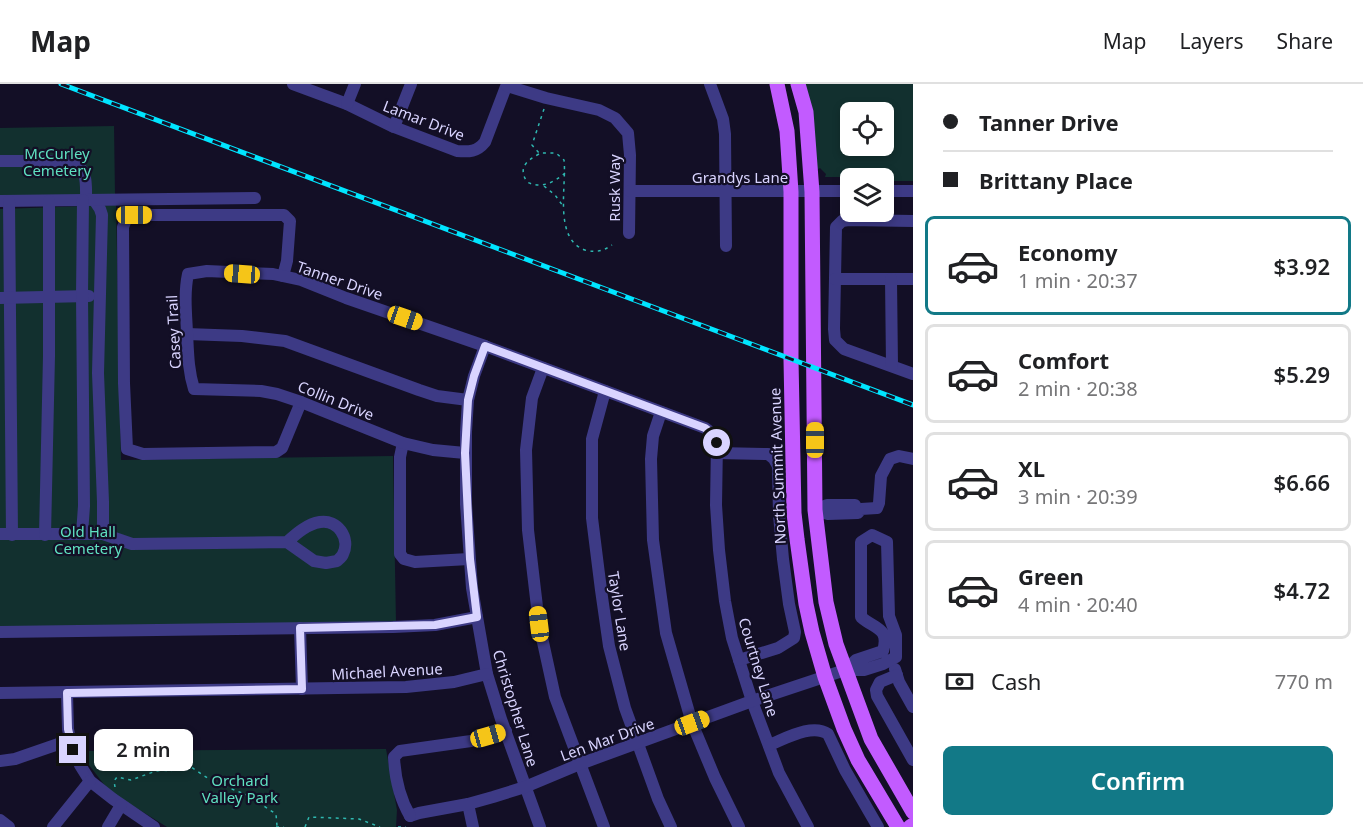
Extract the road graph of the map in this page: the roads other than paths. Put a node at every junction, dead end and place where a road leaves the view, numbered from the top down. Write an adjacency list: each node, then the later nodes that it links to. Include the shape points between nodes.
1 (293, 84): 8 (street, Lamar Drive)
2 (355, 84): 8 (street)
3 (411, 84): 9 (street)
4 (710, 84): 15 (street, via 723,119)
5 (777, 84): 16 (main road, North Summit Avenue, via 787,131)
6 (798, 84): 17 (main road, via 806,112)
7 (507, 85): 9 (street, Lamar Drive, via 485,142 474,151 457,151); 11 (street, Rusk Way, via 615,118 628,133)
8 (347, 104): 9 (street, Lamar Drive)
9 (394, 127)
10 (0, 161): 19 (street, via 72,161 84,172)
11 (630, 191): 15 (street, Grandys Lane); 23 (street, Rusk Way)
12 (840, 191): 17 (street, Grandys Lane)
13 (894, 191): 14 (street)
14 (913, 191)
15 (725, 192): 16 (street, Grandys Lane); 24 (street)
16 (790, 192): 17 (street, Grandys Lane); 50 (main road, North Summit Avenue)
17 (812, 192): 49 (main road)
18 (255, 198): 19 (street)
19 (88, 200): 21 (street); 30 (street); 31 (street, via 102,215)
20 (5, 201): 21 (street); 33 (street)
21 (49, 201): 32 (street)
22 (913, 221): 27 (street, via 842,221 836,227)
23 (629, 233)
24 (726, 246)
25 (188, 274): 26 (street, Tanner Drive, via 207,271); 34 (street, Casey Trail)
26 (283, 276): 35 (street, Tanner Drive); 42 (street, via 290,221 284,215 134,215 126,219 123,227 127,449 143,454 276,452 282,448)
27 (835, 279): 28 (street); 36 (street, via 836,340 844,349)
28 (891, 279): 29 (street); 36 (street)
29 (913, 279)
30 (82, 296): 31 (street); 32 (street); 52 (street)
31 (99, 296): 53 (street)
32 (48, 297): 33 (street); 54 (street)
33 (5, 298): 51 (street)
34 (187, 334): 39 (street, Casey Trail, via 189,375); 41 (street, via 285,341 437,396)
35 (485, 346): 37 (street, Tanner Drive); 41 (street, Christopher Lane)
36 (892, 366): 38 (street)
37 (543, 368): 40 (street, Tanner Drive); 78 (street, via 532,398 526,450 528,530 539,624 555,697)
38 (913, 374)
39 (194, 389): 42 (street, Collin Drive, via 261,391)
40 (605, 391): 43 (street, Tanner Drive); 74 (street, Taylor Lane, via 592,439 592,518 609,646)
41 (468, 400): 46 (street, Christopher Lane)
42 (301, 402): 45 (street, Collin Drive)
43 (661, 412): 44 (street, Tanner Drive); 71 (street, via 651,459 653,540 666,633)
44 (713, 434): 47 (street, Courtney Lane)
45 (403, 443): 46 (street, Collin Drive); 56 (street, via 400,554 415,562)
46 (465, 453): 56 (street, Christopher Lane)
47 (717, 453): 61 (street, Courtney Lane, via 720,560); 61 (street, via 768,454 778,466 783,559 794,638 778,648)
48 (913, 459): 49 (street, via 890,459 881,476 877,508 828,514)
49 (815, 510): 50 (main road); 62 (main road, via 826,602)
50 (795, 513): 65 (main road, North Summit Avenue, via 806,604)
51 (6, 534): 54 (street)
52 (82, 534): 53 (street); 54 (street)
53 (103, 534): 55 (street, via 132,544)
54 (45, 535)
55 (287, 542): 55 (street, via 314,561 337,561 344,553 342,532 329,521 310,525)
56 (470, 559): 57 (street, Christopher Lane)
57 (477, 617): 58 (street, via 435,625); 63 (street, Christopher Lane)
58 (300, 628): 59 (street); 66 (street)
59 (0, 632)
60 (892, 659): 62 (street, via 864,670); 62 (street, via 896,657 896,635 889,616 887,542 872,535 861,542 861,617 877,626 885,642 883,651 856,660); 64 (street)
61 (739, 660): 69 (street, Courtney Lane)
62 (845, 670): 65 (street, Len Mar Drive); 83 (main road, via 871,739)
63 (487, 674): 66 (street, Michael Avenue, via 406,687); 72 (street, Christopher Lane)
64 (897, 675): 70 (street); 76 (street, via 880,682 876,690)
65 (825, 677): 69 (street, Len Mar Drive); 97 (main road, North Summit Avenue, via 858,760)
66 (302, 689): 68 (street, Michael Avenue)
67 (0, 693): 68 (street, Michael Avenue)
68 (67, 693): 73 (street)
69 (752, 701): 71 (street, Len Mar Drive); 75 (street, Courtney Lane)
70 (913, 707)
71 (692, 723): 74 (street, Len Mar Drive); 94 (street)
72 (506, 731): 80 (street, Christopher Lane); 85 (street, via 471,741 400,751 394,757 396,780)
73 (70, 740): 77 (street); 79 (street)
74 (637, 744): 78 (street, Len Mar Drive); 93 (street, Taylor Lane)
75 (769, 745): 95 (street, Courtney Lane); 96 (street, via 809,730 828,734)
76 (913, 760)
77 (0, 761)
78 (580, 764): 80 (street, Len Mar Drive); 92 (street)
79 (90, 781): 82 (street); 87 (street)
80 (525, 787): 81 (street, Len Mar Drive); 91 (street, Christopher Lane)
81 (468, 804): 85 (street, Len Mar Drive, via 419,813); 90 (street)
82 (121, 805): 88 (street); 89 (street)
83 (913, 812)
84 (0, 820): 86 (street)
85 (410, 823)
86 (9, 827)
87 (53, 827)
88 (108, 827)
89 (154, 827)
90 (473, 827)
91 (540, 827)
92 (604, 827)
93 (671, 827)
94 (739, 827)
95 (808, 827)
96 (878, 827)
97 (898, 827)

